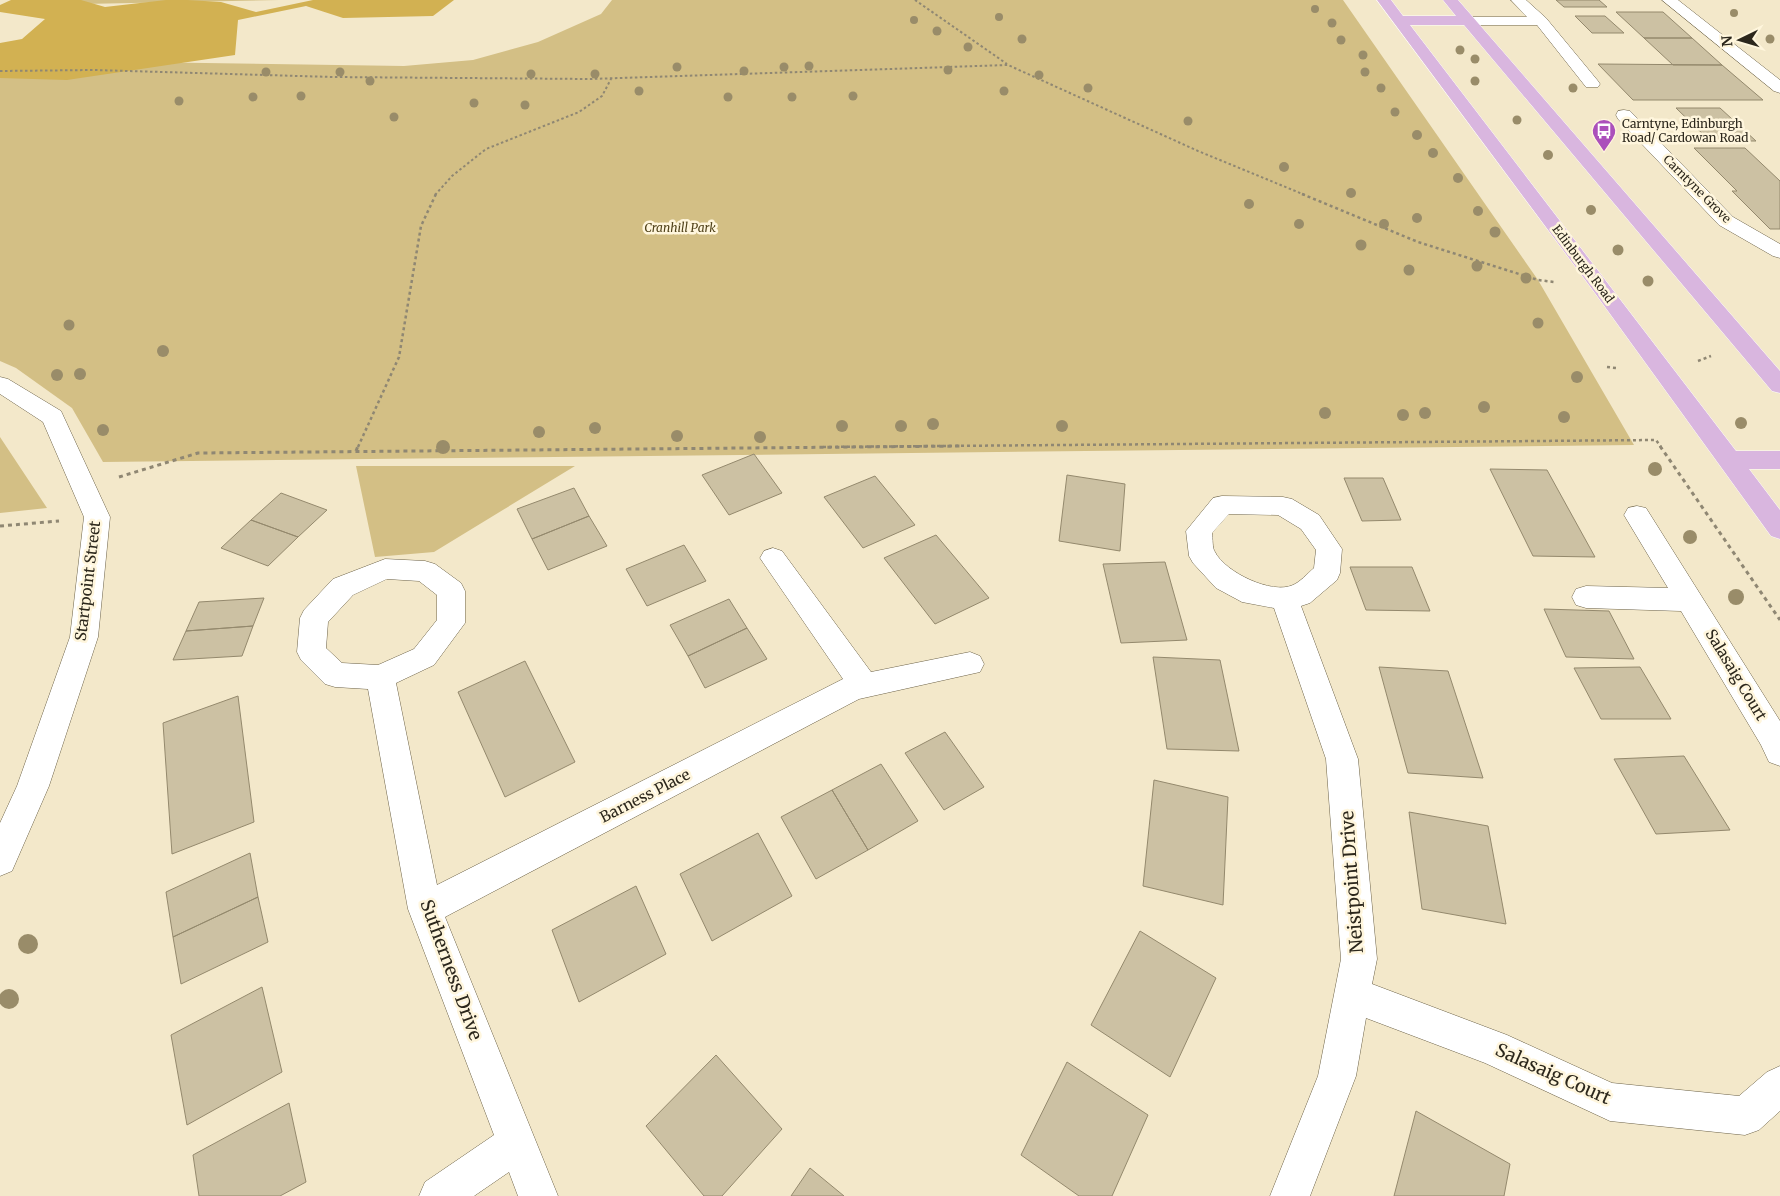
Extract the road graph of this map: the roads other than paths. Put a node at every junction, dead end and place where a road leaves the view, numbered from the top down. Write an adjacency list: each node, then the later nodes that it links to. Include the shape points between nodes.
1 (1384, 0): 5 (main road, Edinburgh Road)
2 (1450, 0): 6 (main road)
3 (1518, 0): 7 (street)
4 (1669, 0): 9 (street)
5 (1399, 20): 6 (main road); 14 (main road, Edinburgh Road)
6 (1468, 20): 7 (street); 13 (main road)
7 (1541, 21): 8 (street)
8 (1592, 84)
9 (1780, 88)
10 (1624, 115): 11 (street, Carntyne Grove, via 1726,221)
11 (1780, 252)
12 (0, 384): 26 (street, Startpoint Street, via 53,417 98,517 84,637 33,786)
13 (1780, 386)
14 (1728, 460): 15 (main road); 17 (main road, Edinburgh Road)
15 (1780, 460)
16 (1637, 515): 21 (street, Salasaig Court)
17 (1780, 529)
18 (773, 558): 24 (street)
19 (1586, 597): 21 (street)
20 (1284, 598): 20 (street, via 1300,595 1328,574 1329,549 1310,522 1283,506 1222,505 1199,532 1202,556 1226,581 1252,594); 28 (street, Neistpoint Drive, via 1342,759 1359,959)
21 (1691, 600): 25 (street, Salasaig Court)
22 (970, 664): 24 (street, Barness Place)
23 (380, 677): 23 (street, via 424,657 451,623 450,591 425,571 385,569 343,587 314,618 311,652 335,675); 27 (street, Sutherness Drive)
24 (865, 686): 27 (street, Barness Place, via 853,688)
25 (1780, 752)
26 (0, 860)
27 (425, 909): 30 (street, Sutherness Drive)
28 (1352, 994): 29 (street, Salasaig Court, via 1494,1048 1610,1102 1745,1116); 33 (street, Neistpoint Drive, via 1337,1076)
29 (1780, 1085)
30 (517, 1143): 31 (street); 32 (street, Sutherness Drive)
31 (440, 1196)
32 (538, 1196)
33 (1290, 1196)

